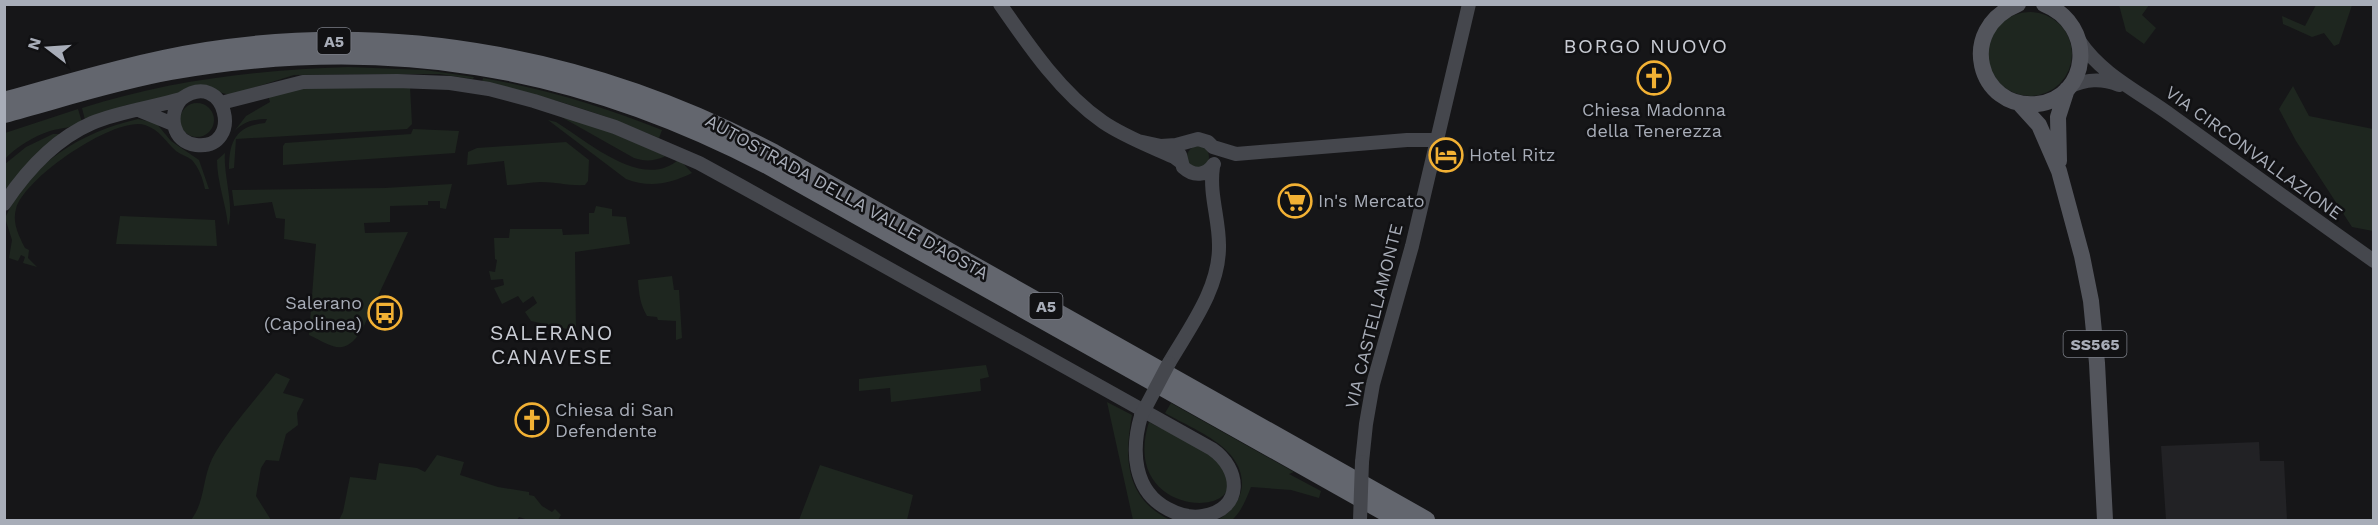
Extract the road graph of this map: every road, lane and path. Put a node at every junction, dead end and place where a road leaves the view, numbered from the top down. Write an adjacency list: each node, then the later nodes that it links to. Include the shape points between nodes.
1 (1000, 4): 20 (main road, via 1041,60 1083,106 1104,123)
2 (1468, 4): 19 (main road, VIA CASTELLAMONTE)
3 (1986, 4): 6 (main road)
4 (2018, 4): 6 (main road)
5 (2044, 4): 7 (main road, via 2062,13 2073,25)
6 (1991, 21): 14 (main road, SS565, via 1982,40 1981,63 1999,93)
7 (2080, 42): 8 (main road, SS565, via 2077,74); 10 (main road, via 2100,67)
8 (2068, 88): 10 (main road, via 2082,81 2110,81); 14 (main road, via 2054,99 2038,104); 26 (main road, SS565, via 2058,117)
9 (260, 94): 13 (main road); 18 (main road, via 239,109); 29 (main road, bridge, via 287,85 325,81 450,83 489,89 615,127 699,163 741,186 1212,448 1228,462 1235,486 1222,508 1191,516 1171,511 1142,484 1135,441 1141,416 1169,363 1207,298 1216,273 1219,246)
10 (2143, 94): 30 (main road, VIA CIRCONVALLAZIONE)
11 (182, 99): 13 (main road, via 198,92 212,95); 15 (main road); 17 (main road, via 174,110)
12 (4, 101): 33 (highway, AUTOSTRADA DELLA VALLE D'AOSTA / A5, via 167,58 320,41 396,42 469,50 602,80 687,111 774,153)
13 (221, 103): 18 (main road)
14 (2019, 103): 26 (main road, SS565, via 2039,125)
15 (141, 111): 17 (main road); 28 (main road, via 93,123 72,135 37,161)
16 (4, 114): 32 (highway, AUTOSTRADA DELLA VALLE D'AOSTA / A5, via 168,72 242,60 321,55 456,62 578,87 680,122 767,165)
17 (173, 124): 18 (main road, via 182,139 198,145 218,138)
18 (225, 126)
19 (1436, 140): 23 (main road); 31 (main road, VIA CASTELLAMONTE, bridge, via 1373,384 1362,462)
20 (1138, 141): 21 (main road, via 1161,146); 24 (main road)
21 (1187, 143): 22 (main road, via 1203,140); 24 (main road, via 1181,152)
22 (1213, 147): 23 (main road); 25 (main road)
23 (1236, 154): 25 (main road)
24 (1182, 164): 27 (main road)
25 (1213, 165): 27 (main road, via 1205,173); 29 (main road)
26 (2059, 171): 34 (main road, SS565, via 2091,301)
27 (1194, 174): 29 (main road)
28 (4, 204)
29 (1213, 204)
30 (2373, 261)
31 (1360, 520)
32 (1399, 520)
33 (1426, 520)
34 (2105, 520)

